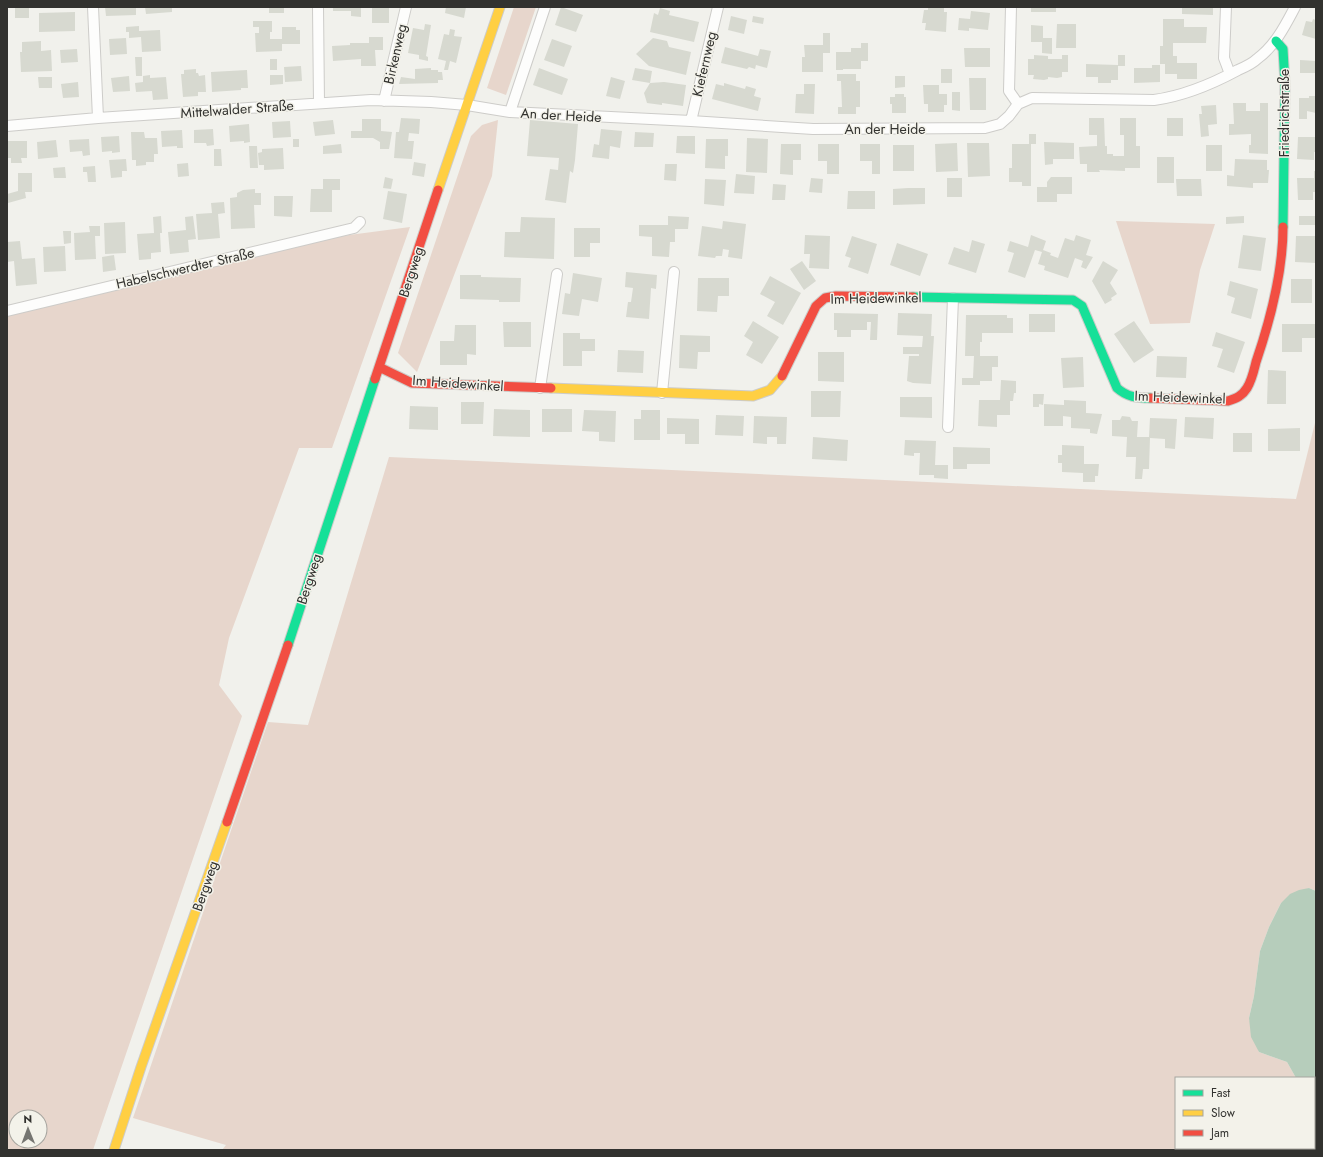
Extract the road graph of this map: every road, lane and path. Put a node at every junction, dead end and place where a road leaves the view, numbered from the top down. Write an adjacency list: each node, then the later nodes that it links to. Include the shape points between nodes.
1 (93, 7): 17 (street)
2 (318, 7): 13 (street)
3 (406, 7): 12 (street, Birkenweg)
4 (500, 7): 15 (street, Bergweg)
5 (545, 7): 16 (street)
6 (718, 7): 18 (street, Kiefernweg)
7 (1011, 7): 14 (street, via 1009,91)
8 (1226, 7): 11 (street, via 1224,58)
9 (1295, 7): 10 (street)
10 (1276, 41): 11 (street, via 1257,60); 21 (street, Friedrichstraße, via 1283,50 1285,84)
11 (1230, 74): 14 (street, via 1172,98 1032,98)
12 (384, 101): 13 (street, Mittelwalder Straße); 15 (street, Mittelwalder Straße)
13 (319, 103): 17 (street, Mittelwalder Straße)
14 (1018, 104): 18 (street, An der Heide, via 1000,124 985,128 813,129)
15 (467, 105): 16 (street, An der Heide); 26 (street, Bergweg)
16 (510, 112): 18 (street, An der Heide)
17 (98, 118): 19 (street, Mittelwalder Straße)
18 (691, 121)
19 (7, 126)
20 (360, 222): 25 (street, Habelschwerdter Straße, via 354,228)
21 (1284, 227): 24 (street, Im Heidewinkel, via 1279,277 1260,351 1248,387 1240,397 1228,401 1138,398 1124,394 1117,388 1082,306 1073,300)
22 (674, 272): 28 (street)
23 (556, 274): 27 (street)
24 (953, 298): 28 (street, Im Heidewinkel, via 825,298 816,306 782,376 770,390 753,396); 29 (street)
25 (7, 311)
26 (379, 367): 27 (street, Im Heidewinkel, via 412,383); 30 (street, Bergweg, via 265,715)
27 (540, 388): 28 (street, Im Heidewinkel)
28 (662, 393)
29 (948, 427)
30 (114, 1150)

